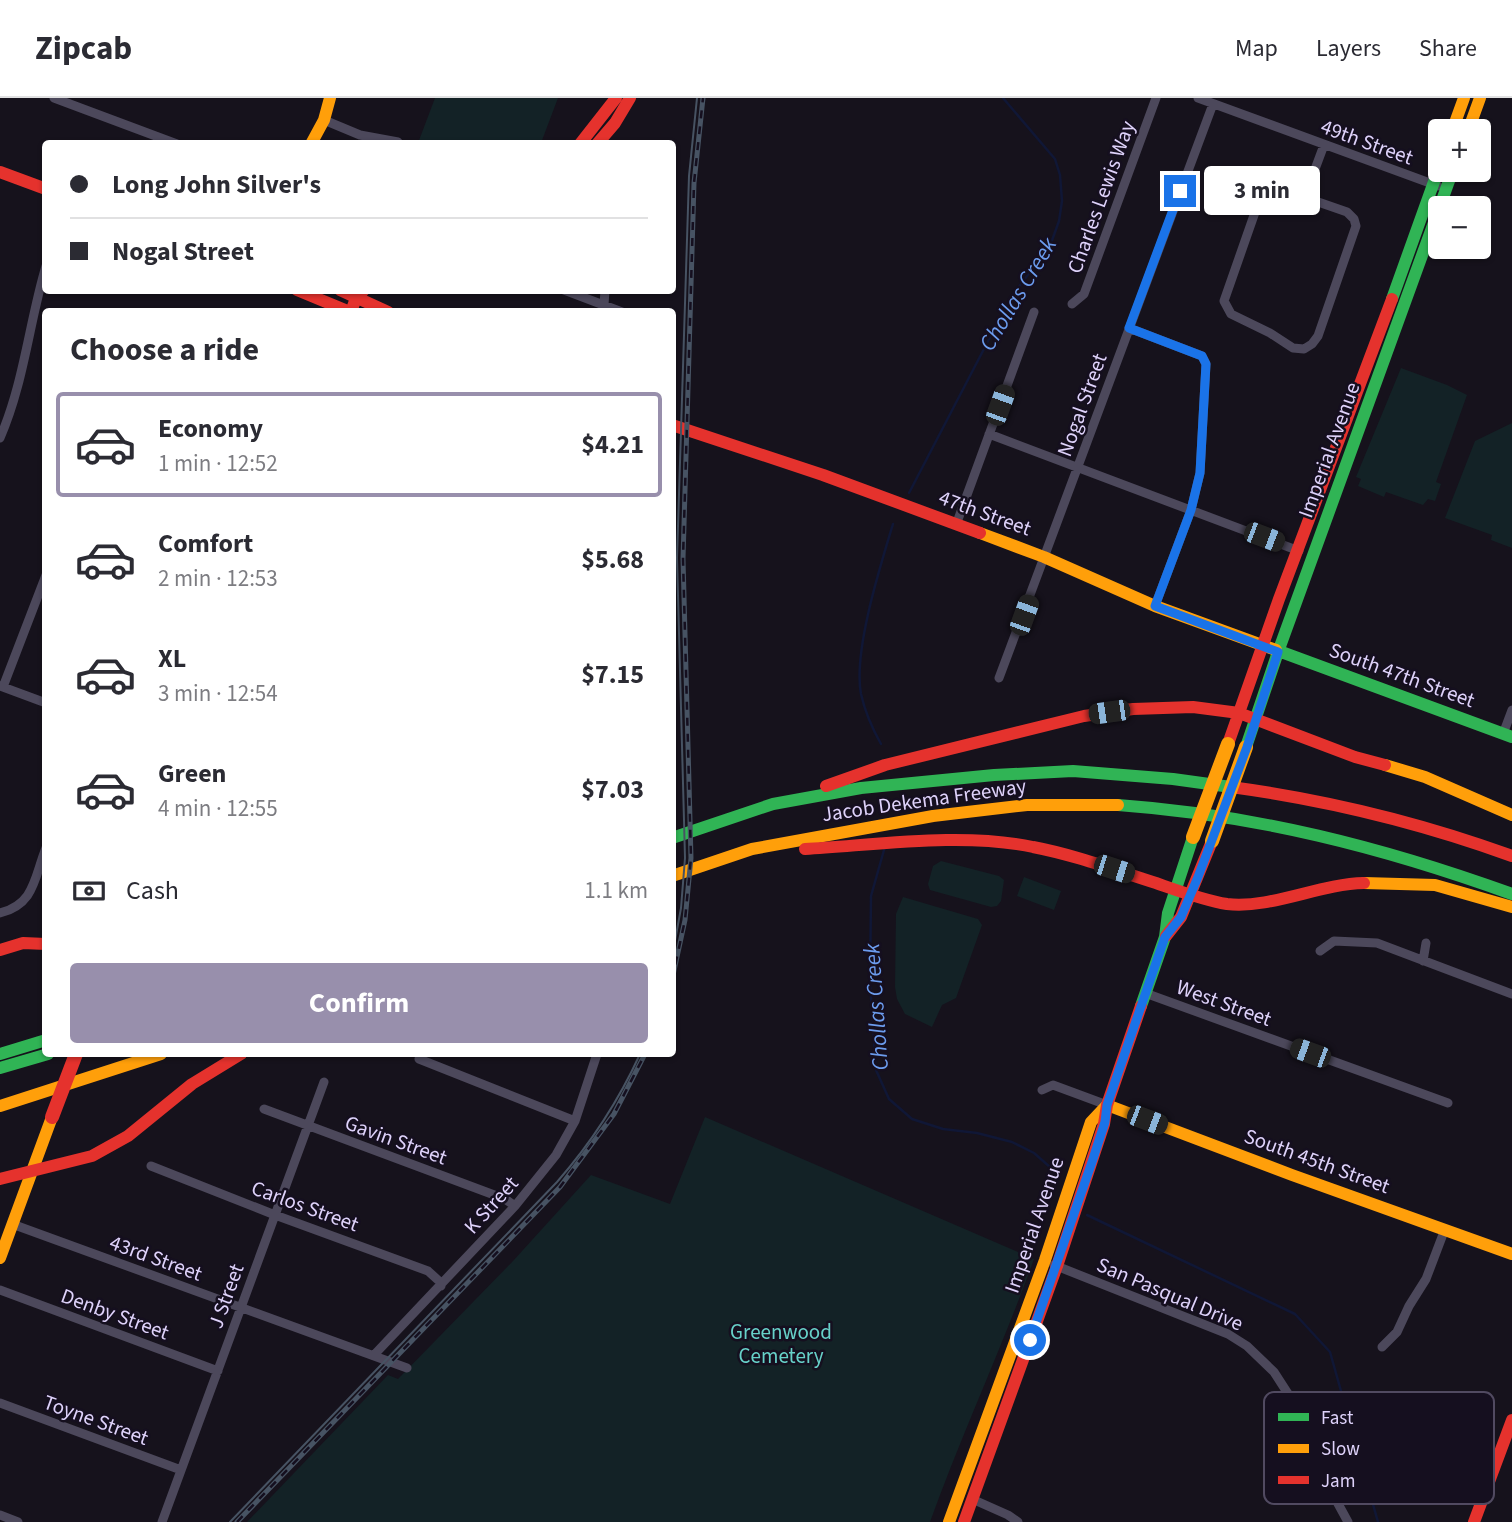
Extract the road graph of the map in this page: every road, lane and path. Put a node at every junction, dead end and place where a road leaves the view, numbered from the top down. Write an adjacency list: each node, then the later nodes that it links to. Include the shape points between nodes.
1 (54, 98): 13 (street)
2 (330, 98): 12 (main road)
3 (617, 98): 16 (main road); 17 (main road, via 616,110)
4 (630, 98): 18 (main road)
5 (1156, 98): 31 (street, Charles Lewis Way, via 1084,293)
6 (1198, 98): 9 (street, 49th Street)
7 (1464, 98): 10 (main road)
8 (1480, 98): 11 (main road)
9 (1213, 104): 19 (street, 49th Street); 36 (street, Nogal Street)
10 (1456, 119)
11 (1472, 119)
12 (324, 120): 14 (main road); 15 (street)
13 (166, 140)
14 (313, 140)
15 (387, 140)
16 (583, 140)
17 (597, 140)
18 (599, 140)
19 (1324, 145): 23 (street, 49th Street); 25 (street)
20 (0, 172): 24 (main road)
21 (1440, 182): 23 (main road, Imperial Avenue)
22 (1443, 182): 23 (main road, Imperial Avenue)
23 (1440, 186): 43 (main road, Imperial Avenue); 48 (main road, Imperial Avenue)
24 (42, 188)
25 (1305, 197): 25 (street, via 1347,212 1354,219 1355,232 1318,336 1304,349 1293,348 1231,314 1225,293 1264,192 1275,187)
26 (42, 280): 39 (street, via 15,398)
27 (320, 294): 30 (main road)
28 (575, 294): 32 (street)
29 (605, 294): 32 (street)
30 (355, 300): 33 (main road)
31 (1072, 304)
32 (604, 305): 34 (street)
33 (377, 308)
34 (612, 308)
35 (1034, 312): 38 (street)
36 (1129, 328): 40 (street, Nogal Street); 41 (street, via 1202,356 1206,364 1200,473)
37 (676, 426): 42 (main road, 47th Street)
38 (989, 433): 40 (street); 42 (street)
39 (0, 438)
40 (1078, 467): 41 (street); 44 (street, Nogal Street)
41 (1191, 510): 43 (street); 46 (street)
42 (956, 525): 44 (main road, 47th Street)
43 (1299, 551): 47 (main road, Imperial Avenue)
44 (1044, 557): 46 (main road, 47th Street); 49 (street, Nogal Street)
45 (42, 585): 50 (street)
46 (1155, 606): 47 (main road, 47th Street)
47 (1262, 645): 48 (main road, 47th Street); 53 (main road, Imperial Avenue)
48 (1278, 652): 54 (main road, Imperial Avenue); 55 (main road, South 47th Street)
49 (999, 678)
50 (2, 687): 51 (street)
51 (42, 702)
52 (1512, 710): 55 (street)
53 (1239, 713): 54 (main road); 56 (main road, via 1193,707 1084,716 886,765); 63 (main road, Imperial Avenue, bridge)
54 (1256, 721): 57 (main road, via 1425,777); 65 (main road, Imperial Avenue, bridge)
55 (1508, 736)
56 (773, 804): 58 (main road, Jacob Dekema Freeway); 60 (main road, Jacob Dekema Freeway, via 861,788 1073,771 1291,795 1387,817)
57 (1512, 815)
58 (676, 837)
59 (735, 854): 62 (main road, Jacob Dekema Freeway); 63 (main road, via 949,840 1001,843 1090,861); 64 (main road, Jacob Dekema Freeway, via 931,816 1051,804 1114,806 1259,821 1457,873)
60 (1512, 856)
61 (42, 860): 67 (street, via 24,903)
62 (676, 875)
63 (1175, 889): 65 (main road); 68 (main road, Imperial Avenue)
64 (1512, 894)
65 (1191, 895): 66 (main road, via 1229,904 1261,902 1346,883 1388,882 1435,885); 68 (main road, Imperial Avenue)
66 (1512, 907)
67 (0, 913)
68 (1165, 937): 74 (main road, Imperial Avenue)
69 (1426, 943): 73 (street)
70 (42, 944): 71 (main road, via 23,943)
71 (0, 950)
72 (1320, 951): 73 (street, via 1334,941 1377,943)
73 (1423, 961): 75 (street)
74 (1145, 993): 87 (street, West Street); 88 (main road, Imperial Avenue)
75 (1512, 994)
76 (42, 1041): 77 (main road)
77 (0, 1054)
78 (42, 1056): 84 (main road)
79 (75, 1057): 94 (main road, bridge)
80 (152, 1057): 89 (main road)
81 (236, 1057): 94 (main road, via 192,1084 128,1136 92,1156)
82 (596, 1057): 91 (street, K Street)
83 (419, 1059): 91 (street)
84 (0, 1068)
85 (324, 1082): 92 (street, J Street)
86 (1042, 1090): 88 (street, via 1053,1085)
87 (1448, 1103)
88 (1107, 1105): 99 (main road, South 45th Street); 102 (main road, Imperial Avenue, via 1105,1122)
89 (0, 1106)
90 (264, 1109): 92 (street, Gavin Street)
91 (575, 1121): 96 (street, K Street, via 556,1155)
92 (308, 1126): 96 (street, Gavin Street); 97 (street, J Street)
93 (151, 1166): 97 (street, Carlos Street)
94 (32, 1172): 95 (main road); 98 (main road)
95 (0, 1179)
96 (515, 1206): 103 (street, K Street)
97 (275, 1215): 103 (street, Carlos Street, via 428,1270); 105 (street, J Street)
98 (12, 1224): 101 (main road); 105 (street, 43rd Street)
99 (1445, 1229): 100 (main road, South 45th Street); 106 (street, via 1426,1279 1397,1332)
100 (1512, 1254)
101 (0, 1258)
102 (1051, 1263): 110 (street, San Pasqual Drive, via 1228,1334 1275,1372); 115 (main road, Imperial Avenue); 121 (main road, Imperial Avenue)
103 (441, 1286): 107 (street, K Street)
104 (0, 1290): 109 (street, Denby Street)
105 (241, 1308): 107 (street, 43rd Street); 109 (street, J Street)
106 (1382, 1348)
107 (374, 1355): 108 (street, 43rd Street)
108 (407, 1368)
109 (218, 1370): 114 (street, J Street)
110 (1287, 1392)
111 (0, 1403): 114 (street, Toyne Street)
112 (1512, 1420): 113 (main road)
113 (1494, 1468)
114 (181, 1470): 120 (street, J Street)
115 (972, 1499): 122 (main road, Imperial Avenue); 123 (street)
116 (1338, 1504): 124 (street, San Pasqual Drive)
117 (1481, 1504): 125 (main road)
118 (0, 1516): 119 (street)
119 (18, 1522)
120 (162, 1522)
121 (949, 1522)
122 (964, 1522)
123 (1018, 1522)
124 (1348, 1522)
125 (1474, 1522)

